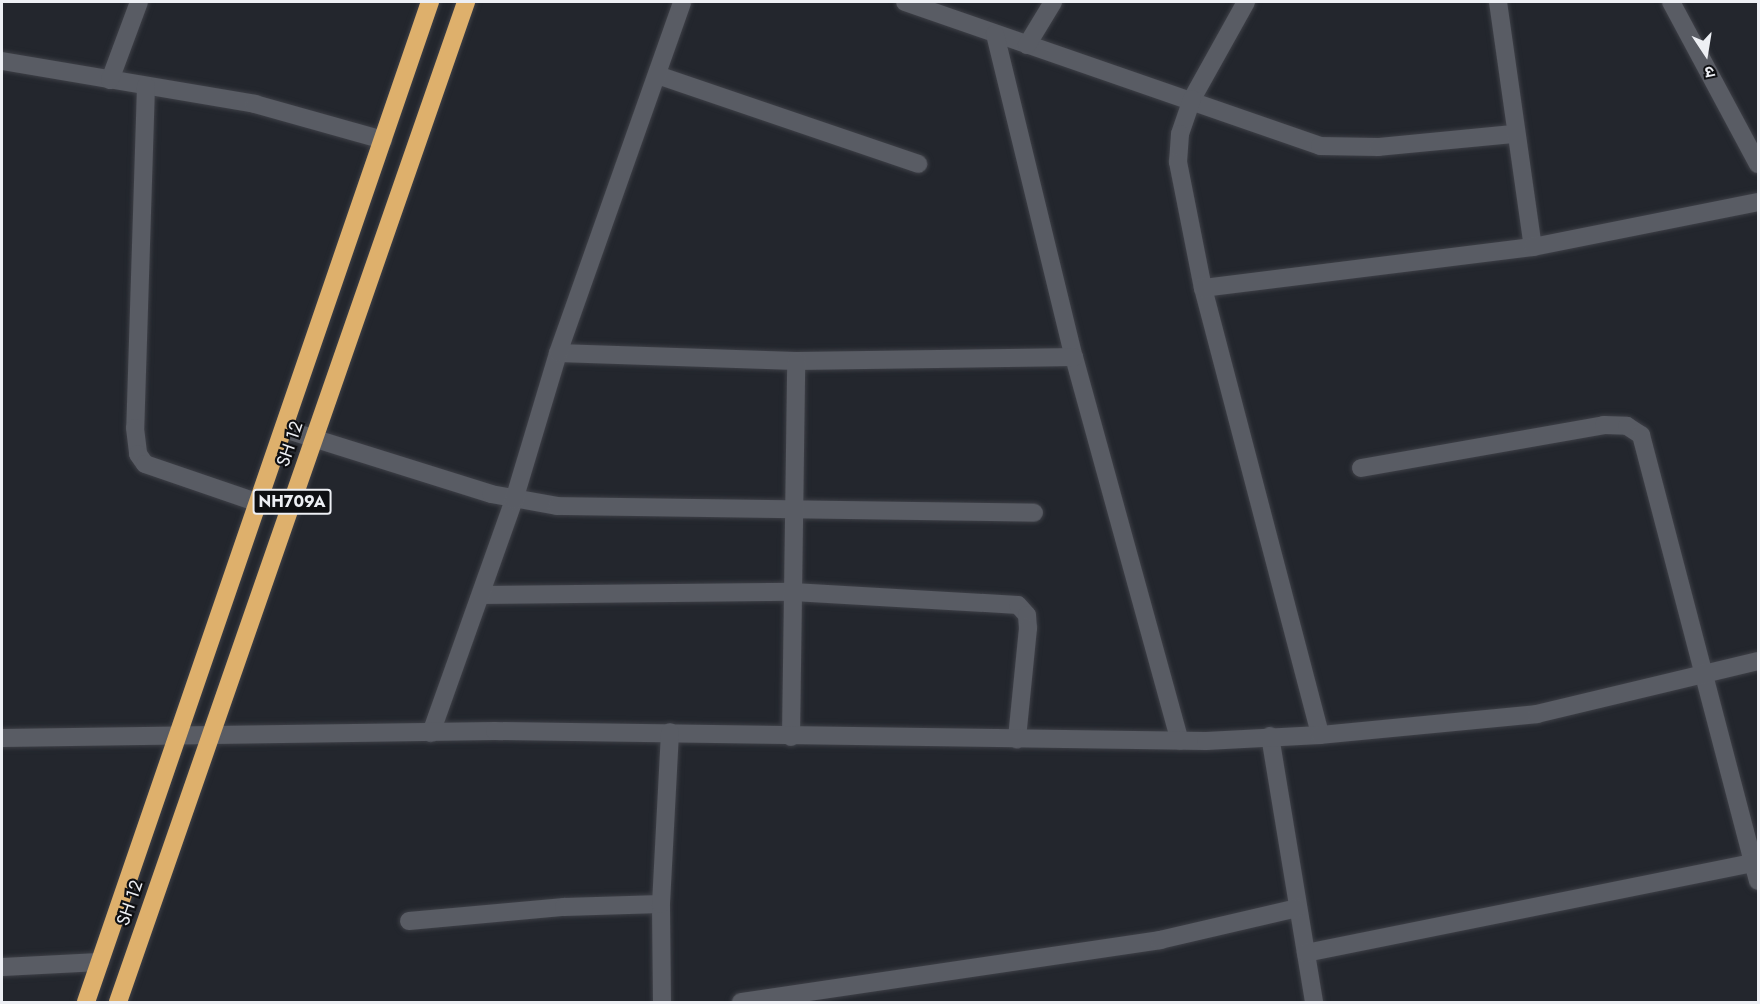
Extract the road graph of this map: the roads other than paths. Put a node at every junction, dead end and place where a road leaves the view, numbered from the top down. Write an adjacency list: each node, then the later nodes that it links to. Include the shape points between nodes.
1 (139, 2): 14 (street)
2 (430, 2): 18 (highway, SH 12 / NH709A)
3 (466, 2): 28 (highway, SH 12 / NH709A)
4 (682, 2): 13 (street)
5 (905, 2): 10 (street)
6 (1053, 2): 11 (street)
7 (1246, 2): 16 (street)
8 (1498, 2): 17 (street)
9 (1671, 2): 20 (street)
10 (995, 34): 11 (street); 25 (street)
11 (1027, 45): 16 (street)
12 (2, 61): 14 (street)
13 (657, 75): 19 (street); 24 (street)
14 (110, 80): 15 (street)
15 (146, 86): 18 (street, via 255,104); 31 (street, via 135,428 138,454 152,467)
16 (1192, 99): 17 (street, via 1320,146 1378,147); 23 (street, via 1180,134 1178,162)
17 (1514, 134): 22 (street)
18 (383, 140): 27 (highway, SH 12 / NH709A)
19 (918, 164)
20 (1758, 164)
21 (1758, 202): 22 (street)
22 (1533, 247): 23 (street)
23 (1203, 288): 40 (street)
24 (558, 353): 26 (street); 30 (street)
25 (1074, 357): 26 (street); 47 (street)
26 (796, 361): 32 (street)
27 (284, 429): 28 (street); 31 (highway, SH 12 / NH709A)
28 (314, 438): 30 (street); 42 (highway, SH 12 / NH709A)
29 (1361, 468): 37 (street, via 1604,425 1627,426 1641,435 1646,449)
30 (514, 500): 32 (street, via 557,506); 35 (street)
31 (259, 504): 45 (highway, SH 12 / NH709A)
32 (794, 510): 33 (street); 34 (street)
33 (1034, 513)
34 (793, 592): 35 (street); 43 (street); 46 (street, via 1018,605 1027,615 1028,628)
35 (481, 595): 39 (street)
36 (1758, 661): 37 (street)
37 (1703, 675): 40 (street, via 1537,714); 48 (street)
38 (670, 732): 39 (street); 43 (street); 49 (street)
39 (431, 733): 42 (street)
40 (1320, 735): 41 (street)
41 (1269, 736): 47 (street); 50 (street)
42 (210, 737): 45 (street); 56 (highway, SH 12 / NH709A)
43 (790, 737): 46 (street)
44 (2, 738): 45 (street)
45 (178, 738): 53 (highway, SH 12 / NH709A)
46 (1017, 739): 47 (street)
47 (1180, 741)
48 (1757, 869): 52 (street)
49 (661, 904): 51 (street); 57 (street)
50 (1297, 908): 52 (street); 58 (street, via 1160,940)
51 (409, 921)
52 (1306, 953): 59 (street)
53 (100, 962): 54 (street); 55 (highway, SH 12 / NH709A)
54 (2, 967)
55 (86, 1002)
56 (118, 1002)
57 (662, 1002)
58 (741, 1002)
59 (1314, 1002)

